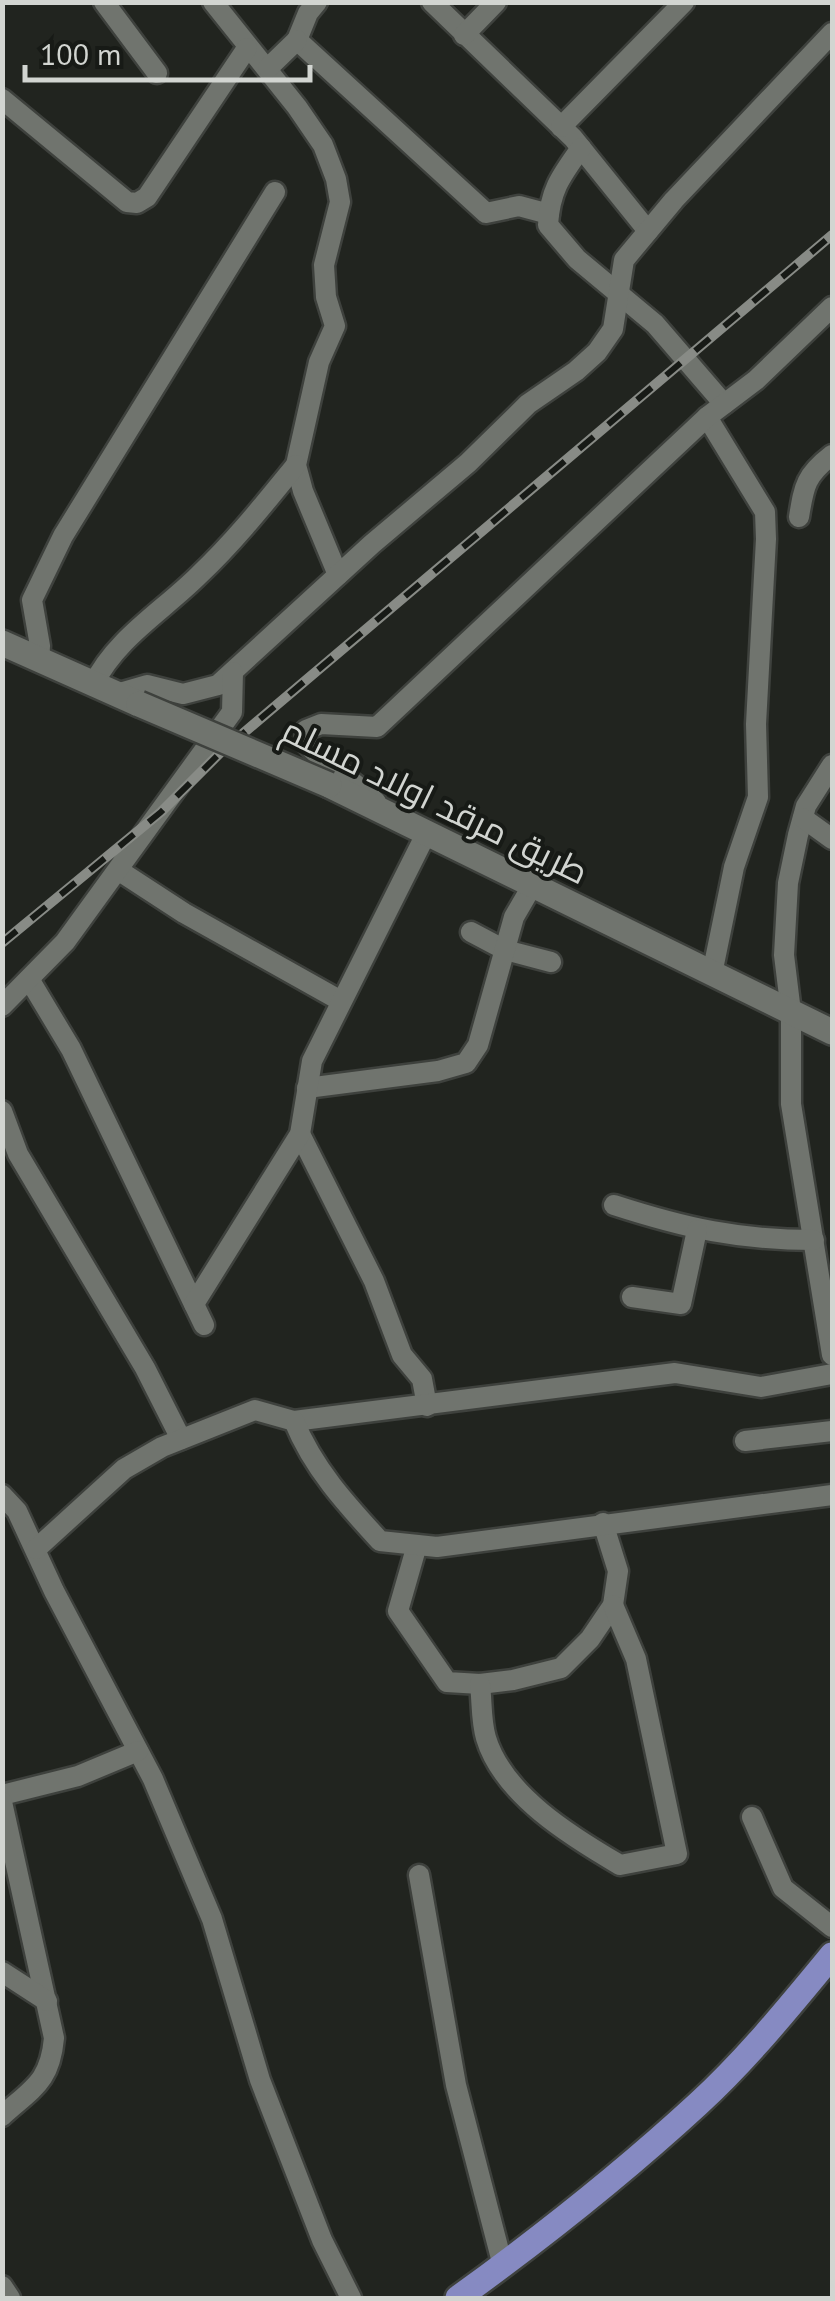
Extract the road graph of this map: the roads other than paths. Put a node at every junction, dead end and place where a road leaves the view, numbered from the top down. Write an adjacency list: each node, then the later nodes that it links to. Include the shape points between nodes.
1 (104, 2): 12 (street)
2 (213, 2): 10 (street)
3 (317, 2): 9 (street)
4 (432, 2): 8 (street)
5 (496, 2): 8 (street)
6 (684, 2): 14 (street)
7 (832, 33): 18 (street)
8 (464, 34): 14 (street)
9 (297, 40): 11 (street); 17 (street, via 486,213 520,206)
10 (246, 48): 11 (street); 13 (street, via 137,204 126,202)
11 (268, 68): 23 (street, via 323,145 340,202 324,265 335,326 319,362)
12 (156, 73)
13 (2, 99)
14 (561, 127): 15 (street)
15 (581, 148): 17 (street, via 559,178); 18 (street)
16 (275, 192): 27 (street, via 63,536 32,600)
17 (548, 214): 19 (street, via 548,225 577,259)
18 (648, 231): 19 (street, via 624,260)
19 (618, 293): 21 (street, via 655,324); 25 (street, via 612,329 598,352 528,404)
20 (832, 308): 21 (street)
21 (716, 411): 31 (street, via 377,727 321,724 306,730 305,742 318,758); 40 (street, via 765,512 766,539 758,797 734,867)
22 (832, 455): 24 (street, via 812,470)
23 (296, 465): 25 (street); 29 (street, via 198,577 104,660)
24 (799, 517)
25 (338, 575): 28 (street)
26 (2, 643): 27 (street, طريق مرقد اولاد مسلم)
27 (38, 660): 29 (street, طريق مرقد اولاد مسلم)
28 (233, 672): 29 (street, via 218,685 183,694 148,685); 35 (street, via 232,712)
29 (116, 694): 31 (street, طريق مرقد اولاد مسلم, bridge)
30 (832, 766): 32 (street)
31 (388, 815): 33 (street, طريق مرقد اولاد مسلم)
32 (803, 818): 34 (street); 44 (street, via 787,899)
33 (426, 834): 36 (street, طريق مرقد اولاد مسلم); 42 (street)
34 (832, 840)
35 (118, 870): 41 (street); 42 (street)
36 (532, 886): 38 (street); 40 (street, طريق مرقد اولاد مسلم)
37 (471, 932): 38 (street)
38 (505, 950): 39 (street); 46 (street, via 478,1045 466,1062)
39 (552, 962)
40 (712, 974): 44 (street, طريق مرقد اولاد مسلم)
41 (29, 979): 43 (street); 53 (street, via 71,1048)
42 (342, 1002): 46 (street, via 312,1061)
43 (2, 1006)
44 (791, 1012): 45 (street, طريق مرقد اولاد مسلم); 51 (street, via 791,1104)
45 (832, 1032)
46 (308, 1088): 48 (street)
47 (2, 1111): 60 (street, via 18,1154)
48 (300, 1134): 53 (street); 57 (street, via 374,1281 402,1355 422,1379)
49 (614, 1205): 50 (street)
50 (696, 1230): 51 (street); 52 (street, via 680,1304)
51 (814, 1240): 55 (street)
52 (632, 1298)
53 (194, 1304): 54 (street)
54 (204, 1325)
55 (832, 1355)
56 (832, 1374): 57 (street, via 762,1387 675,1373)
57 (427, 1406): 58 (street)
58 (294, 1421): 60 (street, via 255,1410); 65 (street, via 306,1452 380,1541)
59 (832, 1431): 61 (street)
60 (181, 1440): 66 (street, via 124,1469)
61 (746, 1441)
62 (2, 1495): 66 (street)
63 (832, 1495): 64 (street)
64 (603, 1524): 65 (street); 67 (street, via 618,1571)
65 (417, 1544): 68 (street, via 398,1611 447,1682)
66 (36, 1549): 69 (street)
67 (612, 1605): 68 (street, via 562,1668); 68 (street, via 636,1659 677,1854 620,1865 564,1832 510,1780 486,1739)
68 (480, 1684)
69 (138, 1751): 70 (street); 81 (street, via 212,1919 260,2080)
70 (2, 1798): 76 (street)
71 (752, 1817): 73 (street, via 783,1888)
72 (418, 1875): 78 (street, via 456,2085)
73 (832, 1927)
74 (832, 1955): 78 (main road, via 701,2101)
75 (2, 1972): 76 (street)
76 (47, 2001): 77 (street, via 52,2066)
77 (2, 2116)
78 (503, 2266): 82 (main road)
79 (2, 2286): 80 (street)
80 (10, 2298)
81 (351, 2298)
82 (458, 2298)

